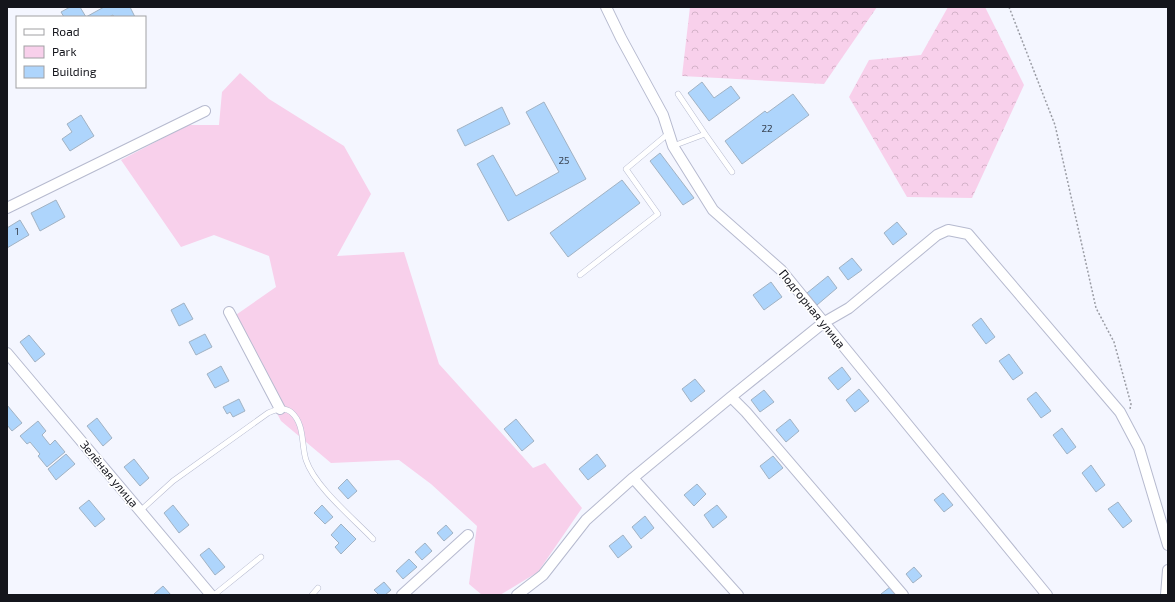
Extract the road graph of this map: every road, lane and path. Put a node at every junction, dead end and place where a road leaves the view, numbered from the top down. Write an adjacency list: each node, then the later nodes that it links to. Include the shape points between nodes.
1 (606, 7): 5 (street, Подгорная улица, via 664,115)
2 (1009, 7): 16 (path, via 1055,126 1096,308 1114,342 1131,404)
3 (678, 94): 6 (lane)
4 (205, 111): 9 (street)
5 (669, 133): 7 (street, Подгорная улица); 10 (lane, via 626,169 658,214)
6 (705, 134): 7 (lane); 8 (lane)
7 (673, 146): 12 (street, Подгорная улица, via 713,210 780,270)
8 (732, 172)
9 (7, 208)
10 (580, 275)
11 (229, 312): 15 (street)
12 (823, 323): 14 (street); 16 (street, via 849,308 937,235 948,230 968,234 1120,412); 31 (street, Подгорная улица)
13 (7, 353): 18 (street, Зелёная улица)
14 (731, 397): 17 (street); 30 (street)
15 (280, 409): 18 (lane, via 268,413 173,481); 20 (lane, via 290,411 300,422 305,459 311,473 326,492)
16 (1126, 424): 21 (street, via 1139,448)
17 (633, 478): 28 (street, via 586,520 543,575); 29 (street)
18 (140, 511): 25 (street, Зелёная улица)
19 (468, 535): 27 (street)
20 (373, 539)
21 (1168, 545)
22 (261, 557): 25 (lane)
23 (1168, 570): 32 (street)
24 (318, 588): 26 (lane)
25 (212, 595)
26 (312, 595)
27 (402, 595)
28 (517, 595)
29 (738, 595)
30 (903, 595)
31 (1047, 595)
32 (1166, 595)

